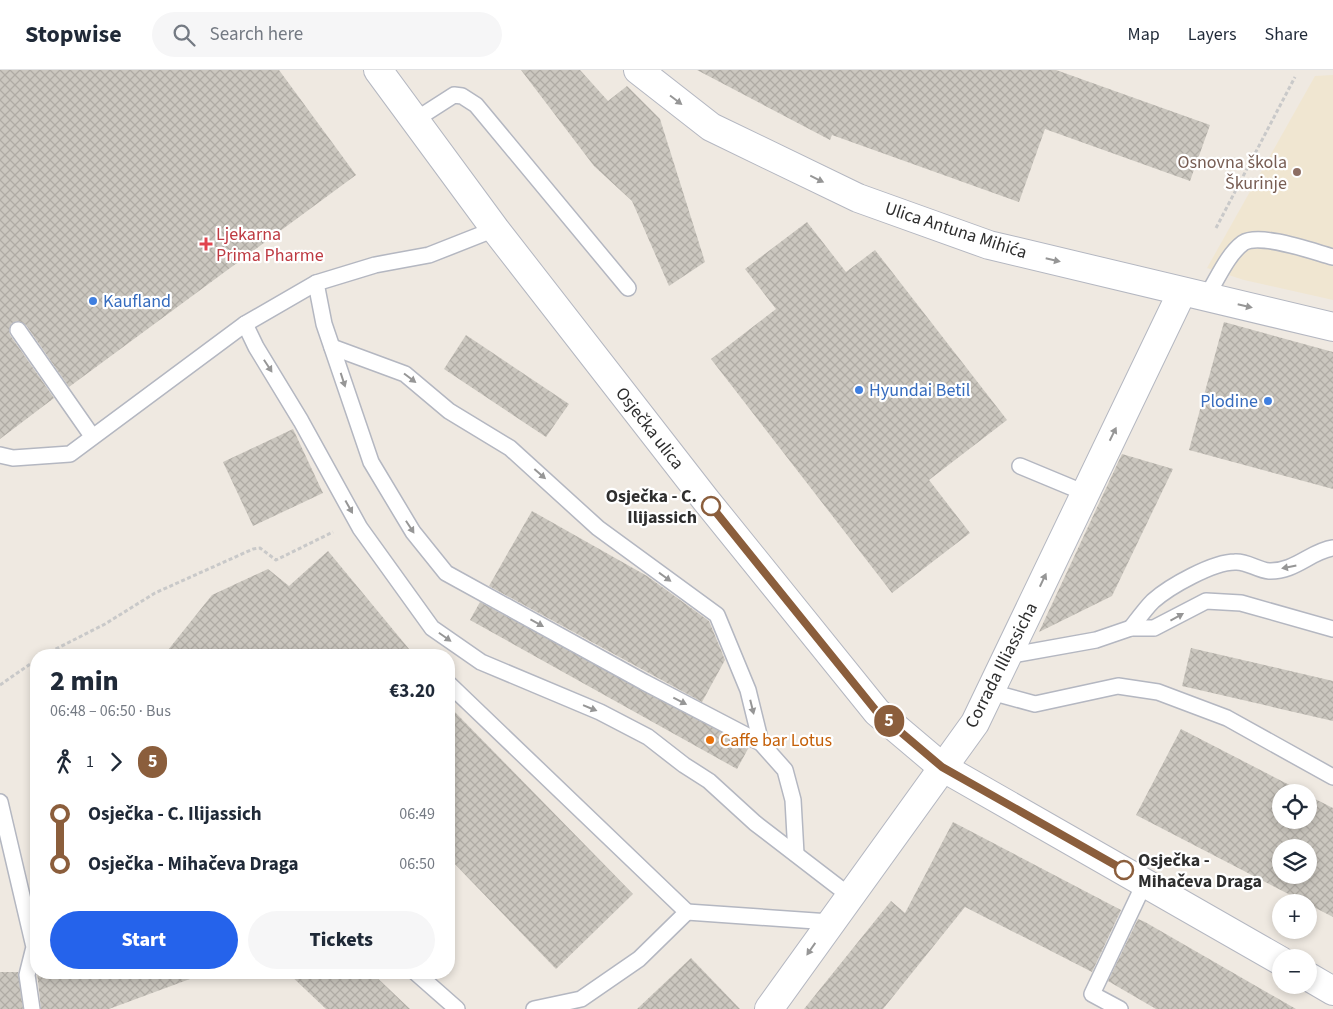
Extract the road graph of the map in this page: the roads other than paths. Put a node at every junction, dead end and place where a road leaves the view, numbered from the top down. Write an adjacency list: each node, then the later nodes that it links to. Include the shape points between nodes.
1 (378, 70): 3 (street, Osječka ulica)
2 (638, 70): 8 (street, Ulica Antuna Mihića, one-way to 8, via 711,127 858,198 989,245)
3 (415, 120): 4 (street, Osječka ulica); 7 (lane, via 454,94 476,104)
4 (495, 229): 6 (lane, via 429,255 376,265); 24 (street, Osječka ulica, via 705,499 877,712)
5 (1333, 257): 8 (lane, via 1263,240 1244,242)
6 (316, 283): 9 (lane); 12 (lane)
7 (628, 288)
8 (1194, 294): 10 (street, Ulica Antuna Mihića, one-way to 10); 16 (street, Corrada Illiassicha, one-way to 8)
9 (245, 324): 13 (lane); 27 (lane, one-way to 27, via 356,520 432,628 481,662 600,712 648,737 709,781)
10 (1333, 327)
11 (18, 330): 13 (lane)
12 (332, 347): 23 (lane, one-way to 23, via 406,374 449,411 510,448 598,528 717,615 748,690); 23 (lane, one-way to 23, via 371,462 412,532 446,573)
13 (92, 436): 14 (lane, via 70,454)
14 (0, 456)
15 (1020, 466): 16 (lane)
16 (1085, 492): 20 (street, Corrada Illiassicha, one-way to 16)
17 (1333, 548): 18 (lane, one-way to 18, via 1298,565 1268,571 1238,561 1203,570 1154,601)
18 (1131, 628): 19 (lane, one-way to 19, via 1154,628 1206,601 1221,600); 20 (lane, via 1096,640)
19 (1333, 629)
20 (1008, 656): 22 (street, Corrada Illiassicha)
21 (455, 690): 30 (lane)
22 (991, 692): 24 (street, Corrada Illiassicha, via 975,723); 25 (lane, via 1035,704 1118,686 1158,692 1227,718)
23 (761, 743): 27 (lane, via 786,770 793,800)
24 (942, 767): 28 (street, Osječka ulica); 29 (street, Corrada Illiassicha)
25 (1333, 777)
26 (0, 802): 32 (lane)
27 (796, 854): 29 (lane)
28 (1145, 882): 33 (street, Osječka ulica); 42 (lane, via 1092,994)
29 (850, 896): 31 (street, Corrada Illiassicha)
30 (688, 912): 31 (lane); 40 (lane, via 639,959 581,1000)
31 (830, 922): 41 (street, Corrada Illiassicha, one-way to 41)
32 (30, 930)
33 (1272, 956)
34 (30, 963): 38 (lane, via 27,975)
35 (423, 979): 39 (lane)
36 (1317, 982): 37 (street)
37 (1333, 991)
38 (32, 1009)
39 (456, 1009)
40 (534, 1009)
41 (768, 1009)
42 (1120, 1009)

